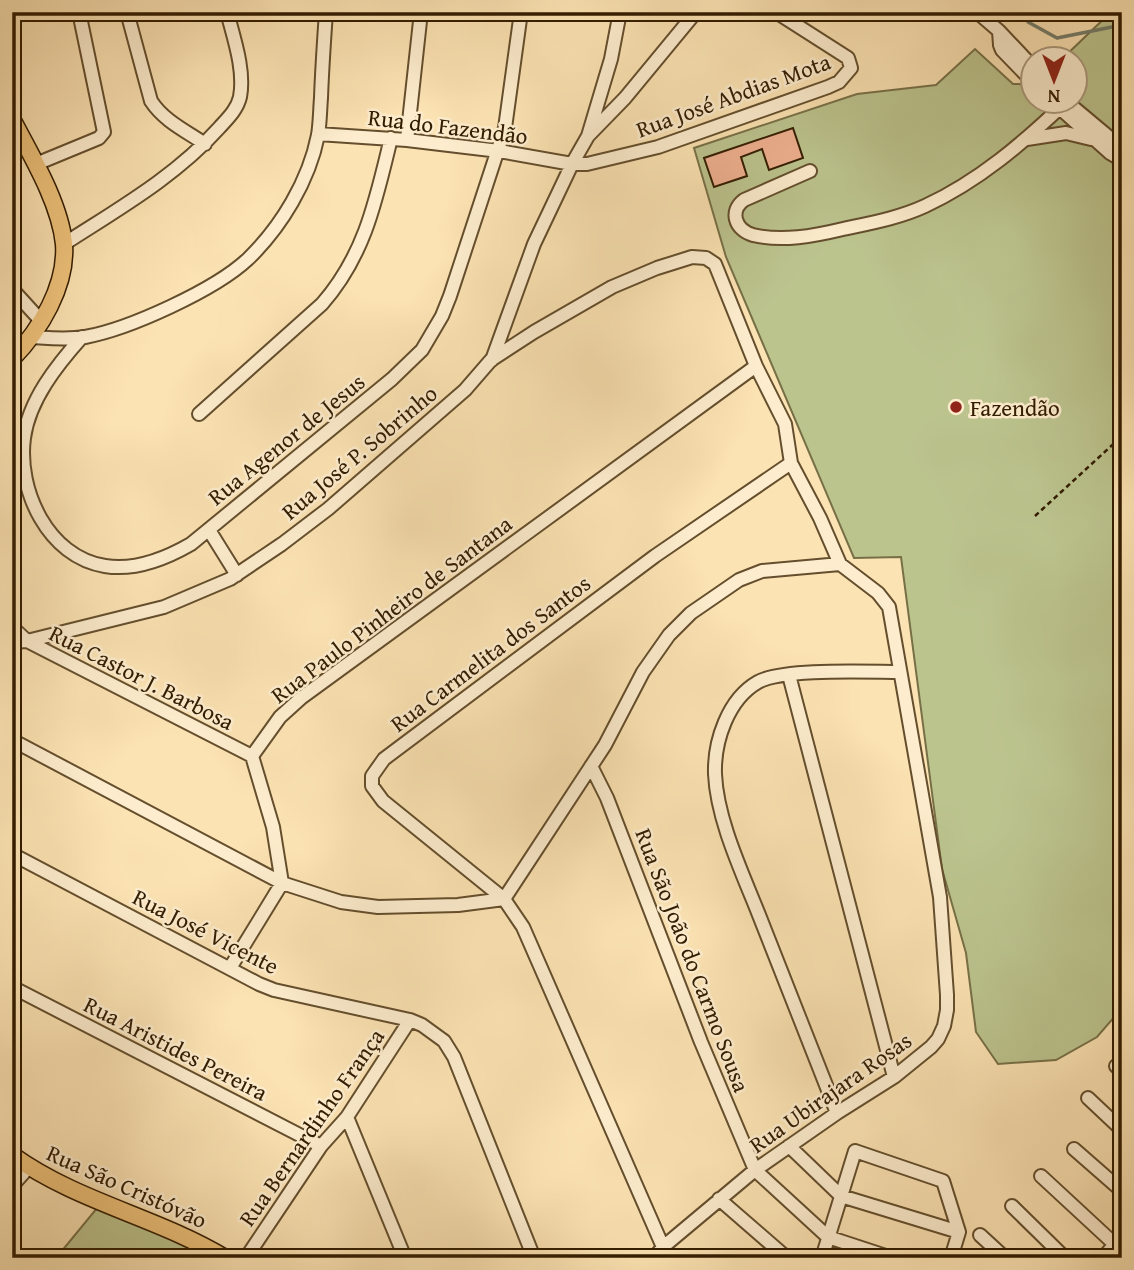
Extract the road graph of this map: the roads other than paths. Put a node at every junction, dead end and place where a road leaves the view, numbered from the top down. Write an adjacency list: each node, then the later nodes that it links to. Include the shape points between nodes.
1 (79, 12): 26 (street, via 104,132)
2 (127, 12): 22 (street, via 151,101 167,119)
3 (227, 12): 22 (street, via 240,66 239,100)
4 (326, 12): 16 (street)
5 (421, 12): 20 (street)
6 (521, 12): 24 (street, Rua Agenor de Jesus)
7 (620, 12): 17 (street)
8 (696, 12): 17 (street)
9 (776, 12): 27 (street, Rua José Abdias Mota, via 848,58 851,68 847,75 828,87 658,147 596,163)
10 (977, 12): 11 (street, via 999,31 1002,50)
11 (1018, 63)
12 (1048, 116): 19 (street)
13 (1073, 116): 21 (street)
14 (1079, 116): 23 (street)
15 (12, 119): 26 (main road)
16 (318, 134): 18 (street, Rua do Fazendão); 33 (street, via 281,220 246,261 191,297)
17 (588, 136): 27 (street)
18 (391, 138): 20 (street, Rua do Fazendão); 37 (street, via 363,240 345,275 323,304)
19 (1026, 139): 21 (street, via 1066,133); 28 (street, via 951,193 886,220 797,237 757,236 739,227 734,210 744,200)
20 (407, 140): 24 (street, Rua do Fazendão)
21 (1096, 141): 25 (street)
22 (205, 144): 29 (street, via 143,194)
23 (1122, 148)
24 (499, 150): 27 (street, Rua do Fazendão); 39 (street, Rua Agenor de Jesus, via 450,296 422,350)
25 (1122, 160)
26 (36, 164): 29 (main road)
27 (572, 164): 35 (street, via 534,244)
28 (810, 171)
29 (64, 244): 31 (main road, via 58,284)
30 (12, 289): 31 (street)
31 (42, 322): 32 (main road)
32 (31, 337): 33 (street); 34 (main road)
33 (82, 338): 39 (street, Rua Agenor de Jesus, via 48,380 28,420 23,463 26,486 41,519 67,548 103,566 153,562)
34 (12, 359)
35 (491, 360): 36 (street, Rua José P. Sobrinho, via 612,287 699,257 718,268); 41 (street, Rua José P. Sobrinho, via 465,390 338,501)
36 (756, 366): 38 (street, via 787,430); 48 (street, Rua Paulo Pinheiro de Santana, via 301,698 280,717)
37 (198, 414)
38 (790, 463): 40 (street); 52 (street, Rua Carmelita dos Santos, via 655,556 377,767 372,776 376,794)
39 (209, 530): 41 (street)
40 (840, 564): 45 (street, Rua Ubirajara Rosas, via 889,607); 49 (street, via 762,571 739,580 691,613 643,671)
41 (237, 575): 43 (street, Rua José P. Sobrinho, via 164,607)
42 (12, 627): 43 (street)
43 (27, 641): 44 (street, Rua Castor J. Barbosa); 48 (street, Rua Castor J. Barbosa)
44 (12, 642)
45 (900, 672): 46 (street); 56 (street, Rua Ubirajara Rosas, via 940,897 947,1010 937,1039)
46 (789, 675): 56 (street); 58 (street, via 755,684 735,705 719,737 716,787 738,862)
47 (12, 740): 51 (street)
48 (252, 756): 51 (street, via 273,827)
49 (591, 766): 52 (street); 66 (street, Rua São João do Carmo Sousa)
50 (12, 854): 53 (street, Rua José Vicente)
51 (282, 883): 52 (street, via 341,902 378,906); 53 (street)
52 (504, 900): 77 (street, via 523,927)
53 (230, 968): 55 (street, Rua José Vicente, via 274,990)
54 (12, 987): 61 (street, Rua Aristides Pereira)
55 (410, 1020): 59 (street, Rua Bernardinho França); 81 (street, Rua José Vicente, via 434,1032 454,1057)
56 (894, 1077): 58 (street, Rua Ubirajara Rosas)
57 (1088, 1098): 60 (street)
58 (837, 1113): 62 (street, Rua Ubirajara Rosas)
59 (347, 1117): 61 (street, Rua Bernardinho França); 80 (street)
60 (1122, 1130)
61 (321, 1146): 79 (street, Rua Bernardinho França)
62 (789, 1146): 66 (street, Rua Ubirajara Rosas); 70 (street)
63 (1074, 1149): 69 (street)
64 (12, 1155): 65 (main road, Rua São Cristóvão)
65 (29, 1167): 68 (street); 78 (main road, Rua São Cristóvão)
66 (755, 1170): 71 (street, Rua Ubirajara Rosas); 75 (street)
67 (1041, 1176): 76 (street)
68 (12, 1186)
69 (1122, 1191)
70 (841, 1196): 73 (street); 73 (street, via 855,1151 943,1181); 75 (street)
71 (719, 1199): 77 (street, Rua Ubirajara Rosas); 82 (street)
72 (1012, 1206): 87 (street)
73 (959, 1232): 85 (street)
74 (981, 1235): 86 (street)
75 (828, 1237): 83 (street); 84 (street)
76 (1119, 1244): 88 (street)
77 (659, 1253)
78 (225, 1258)
79 (246, 1258)
80 (405, 1258)
81 (534, 1258)
82 (787, 1258)
83 (822, 1258)
84 (892, 1258)
85 (951, 1258)
86 (1005, 1258)
87 (1065, 1258)
88 (1103, 1258)

